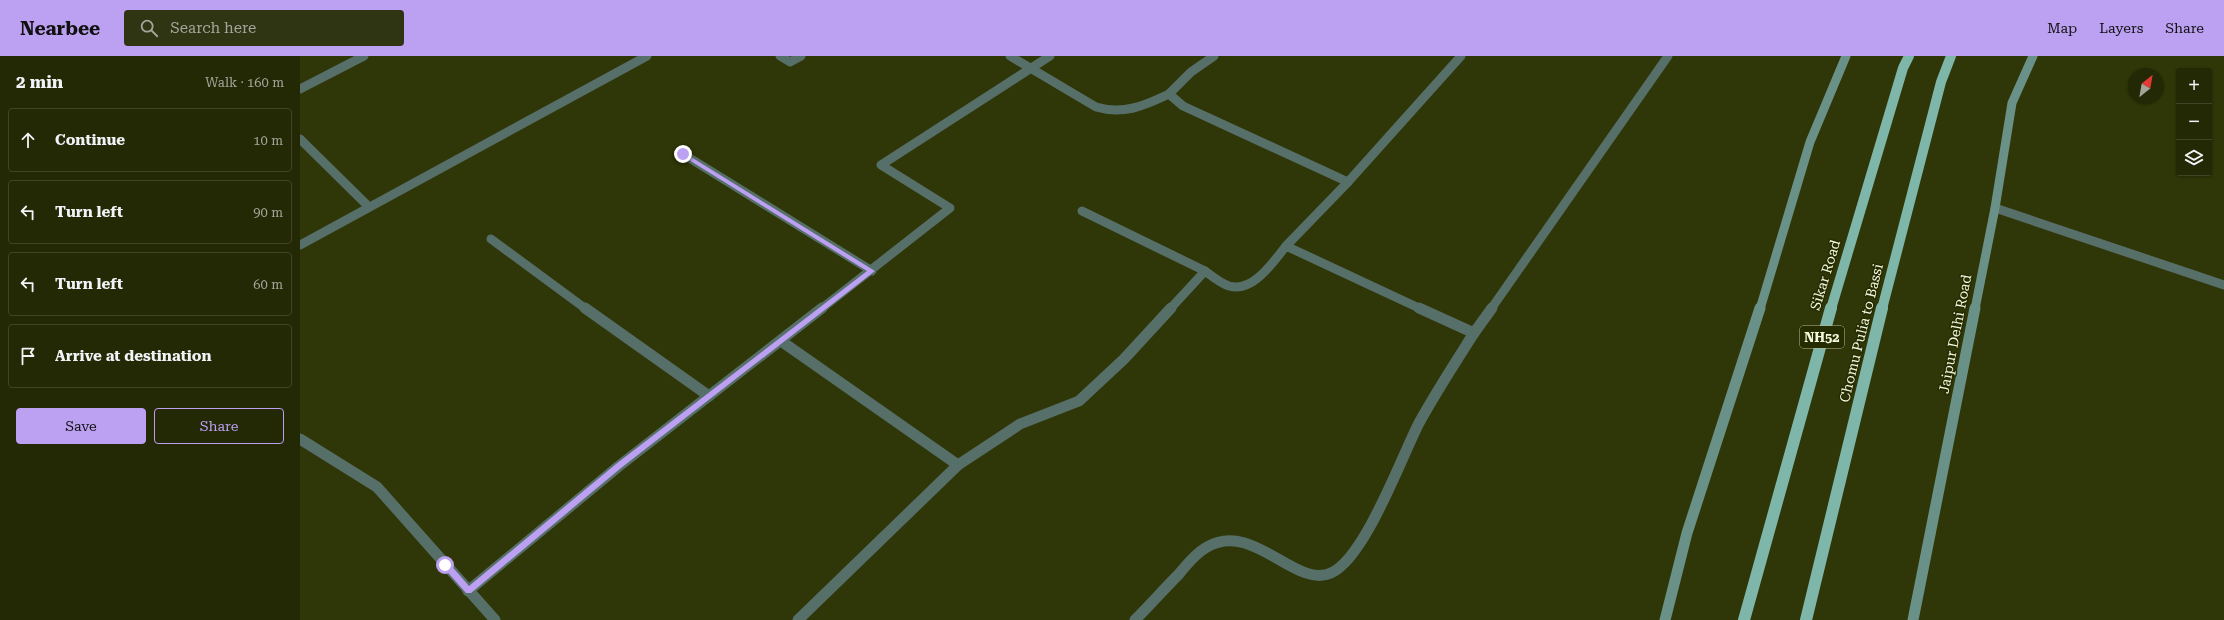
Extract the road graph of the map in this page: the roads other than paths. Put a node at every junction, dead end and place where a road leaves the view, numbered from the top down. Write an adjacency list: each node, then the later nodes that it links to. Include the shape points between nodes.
1 (364, 56): 15 (street)
2 (646, 56): 20 (street)
3 (780, 56): 4 (street, via 790,62)
4 (801, 56)
5 (1010, 56): 14 (street)
6 (1050, 56): 14 (street)
7 (1214, 56): 16 (street, via 1191,72)
8 (1461, 56): 19 (street)
9 (1668, 56): 29 (street)
10 (1846, 56): 38 (main road, via 1810,142 1749,345 1687,533)
11 (1909, 56): 39 (highway, Sikar Road / NH52, via 1903,68 1822,338)
12 (1951, 56): 40 (highway, Chomu Pulia to Bassi, via 1941,82 1873,344)
13 (2033, 56): 21 (main road, Jaipur Delhi Road, via 2012,102)
14 (1030, 68): 16 (street, via 1096,108 1108,112 1134,110); 26 (street, via 881,165 950,208)
15 (300, 88)
16 (1169, 94): 19 (street, via 1183,106)
17 (300, 139): 20 (street)
18 (683, 154): 26 (street)
19 (1348, 182): 25 (street)
20 (369, 207): 24 (street)
21 (1995, 208): 28 (street); 41 (main road, Jaipur Delhi Road)
22 (1082, 211): 27 (street)
23 (491, 238): 31 (street)
24 (300, 244)
25 (1286, 246): 27 (street, via 1251,283 1239,288 1228,286); 29 (street)
26 (872, 271): 30 (street)
27 (1205, 271): 33 (street, via 1124,359 1079,400 1020,424)
28 (2224, 285)
29 (1474, 333): 37 (street, via 1412,436 1373,521 1343,566 1329,574 1310,574 1246,541 1222,540 1208,546 1195,557)
30 (781, 341): 31 (street); 33 (street)
31 (710, 396): 34 (street, via 619,466)
32 (300, 439): 34 (street, via 377,487)
33 (958, 465): 36 (street)
34 (468, 591): 35 (street)
35 (495, 620)
36 (798, 620)
37 (1135, 620)
38 (1665, 620)
39 (1744, 620)
40 (1806, 620)
41 (1913, 620)

